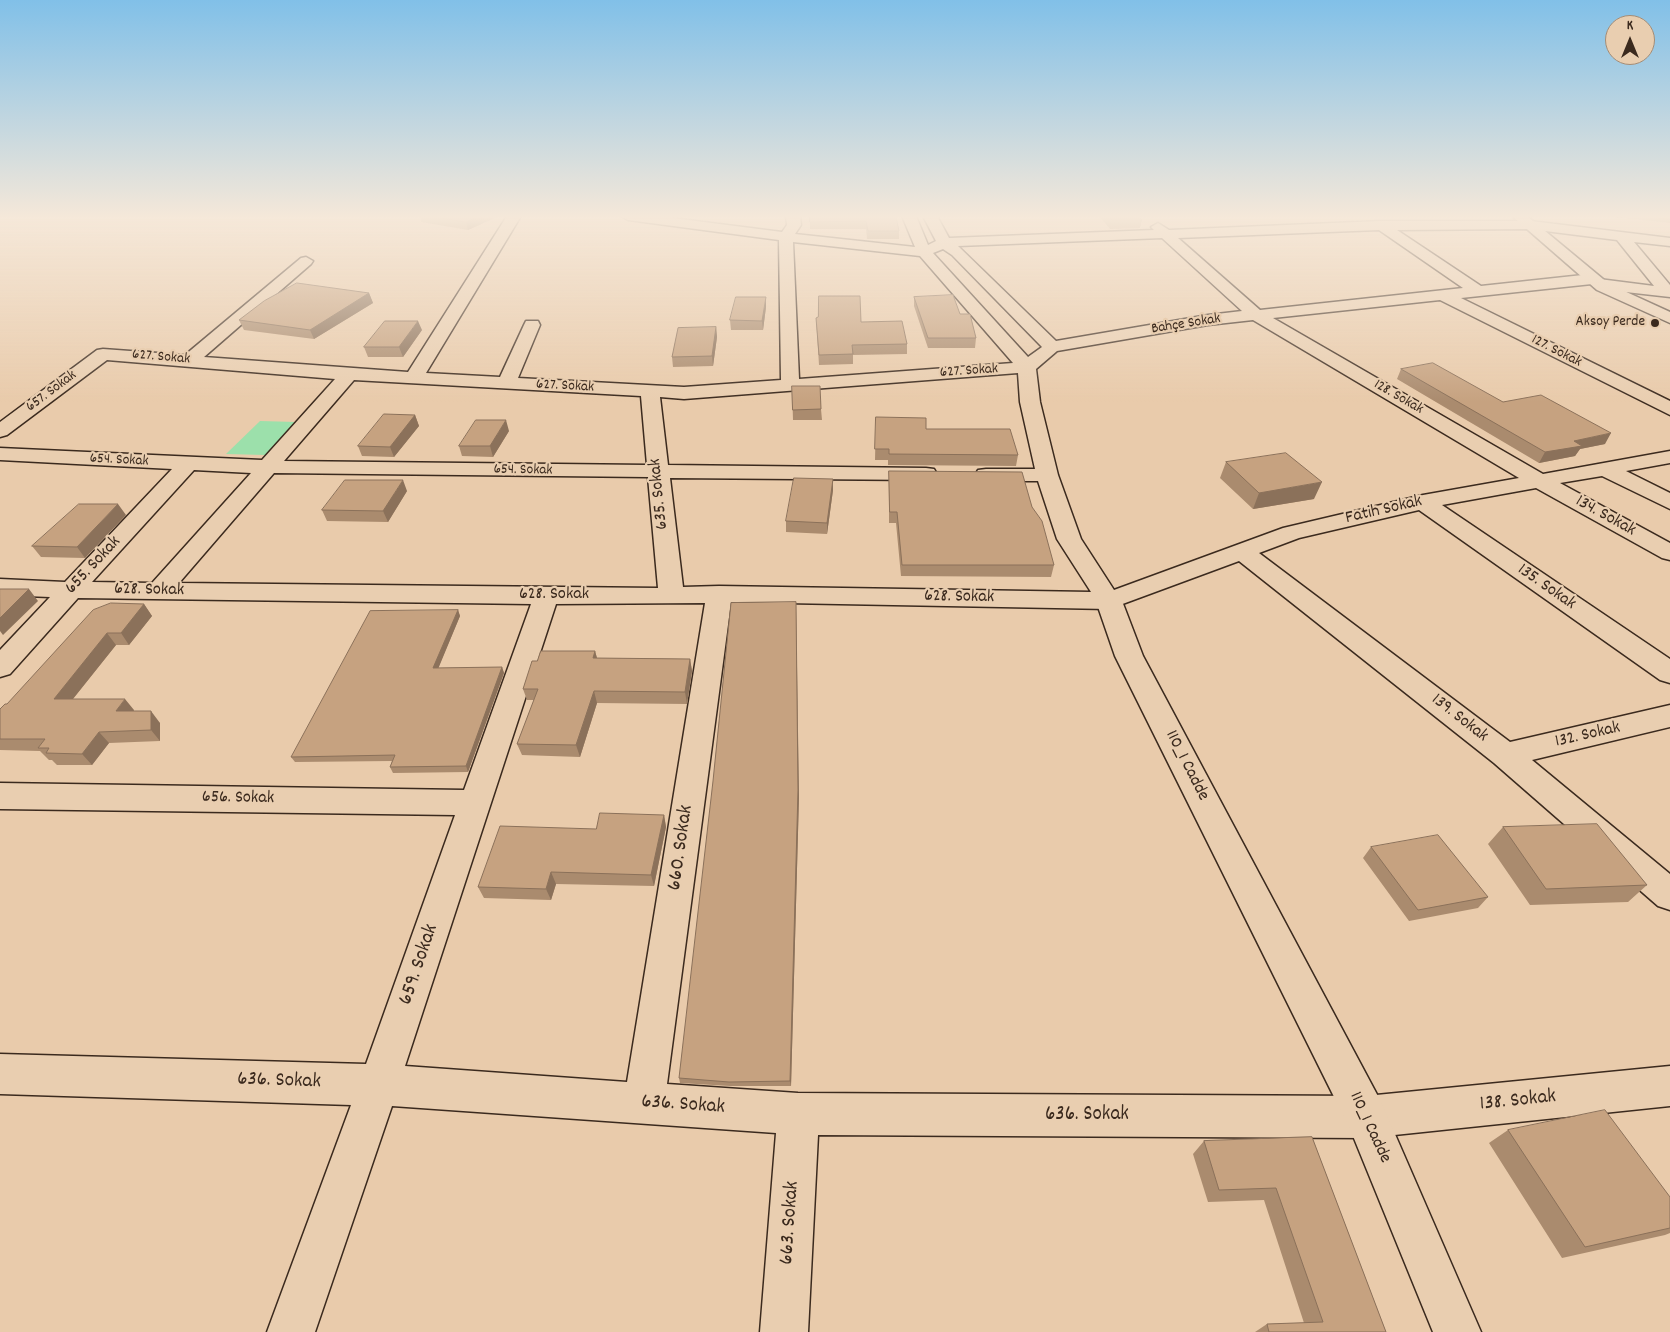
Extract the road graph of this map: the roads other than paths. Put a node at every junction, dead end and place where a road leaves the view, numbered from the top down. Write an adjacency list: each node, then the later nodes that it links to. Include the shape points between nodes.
1 (286, 278): 19 (street)
2 (476, 278): 22 (street)
3 (787, 278): 24 (street)
4 (947, 278): 20 (street)
5 (984, 278): 17 (street)
6 (1215, 278): 14 (street, 128. Sokak)
7 (1459, 278): 11 (street)
8 (1592, 278): 10 (street)
9 (1656, 278): 12 (street)
10 (1596, 282): 11 (street, Bahçe Sokak); 12 (street, Bahçe Sokak); 15 (street)
11 (1478, 291): 13 (street, Bahçe Sokak)
12 (1668, 292)
13 (1442, 294): 14 (street, Bahçe Sokak); 26 (street, 127. Sokak)
14 (1256, 315): 17 (street, Bahçe Sokak); 35 (street, 128. Sokak)
15 (1670, 318)
16 (532, 325): 23 (street)
17 (1052, 347): 20 (street, Bahçe Sokak)
18 (103, 354): 19 (street, 627. Sokak); 27 (street, 657. Sokak)
19 (189, 361): 21 (street, 627. Sokak)
20 (1027, 367): 24 (street, 627. Sokak); 34 (street, 110_1 Cadde, via 1030,402)
21 (349, 374): 22 (street, 627. Sokak); 31 (street)
22 (414, 378): 23 (street, 627. Sokak)
23 (507, 383): 25 (street, 627. Sokak)
24 (790, 385): 25 (street, 627. Sokak, via 684,393)
25 (650, 391): 33 (street, 635. Sokak)
26 (1670, 409)
27 (0, 431)
28 (0, 454): 30 (street, 654. Sokak)
29 (1670, 457): 32 (street, Fatih Sokak)
30 (187, 465): 31 (street, 654. Sokak); 41 (street, 655. Sokak)
31 (267, 467): 33 (street, 654. Sokak); 42 (street)
32 (1605, 469): 35 (street, Fatih Sokak); 37 (street)
33 (658, 473): 34 (street, 654. Sokak); 45 (street, 635. Sokak)
34 (1047, 475): 46 (street, 110_1 Cadde, via 1069,539)
35 (1540, 481): 36 (street, Fatih Sokak); 39 (street, 134. Sokak)
36 (1423, 502): 38 (street, Fatih Sokak, via 1291,533); 48 (street, 135. Sokak)
37 (1670, 502)
38 (1241, 551): 46 (street, Fatih Sokak); 50 (street, 139. Sokak)
39 (1670, 553)
40 (0, 587): 41 (street, 628. Sokak)
41 (72, 590): 42 (street, 628. Sokak); 47 (street, 655. Sokak)
42 (159, 591): 44 (street, 628. Sokak)
43 (719, 594): 45 (street, 628. Sokak); 46 (street, 628. Sokak); 57 (street, 660. Sokak)
44 (546, 596): 45 (street, 628. Sokak); 52 (street, 659. Sokak)
45 (671, 596)
46 (1108, 601): 59 (street, 110_1 Cadde, via 1129,656)
47 (0, 667)
48 (1670, 673)
49 (1670, 716): 50 (street, 132. Sokak)
50 (1505, 756): 53 (street, 139. Sokak)
51 (0, 796): 52 (street, 656. Sokak)
52 (475, 803): 55 (street, 659. Sokak)
53 (1670, 895)
54 (0, 1074): 55 (street, 636. Sokak)
55 (379, 1085): 57 (street, 636. Sokak); 60 (street, 659. Sokak)
56 (1670, 1086): 59 (street, 138. Sokak)
57 (644, 1103): 58 (street, 636. Sokak)
58 (798, 1114): 59 (street, 636. Sokak); 61 (street, 663. Sokak)
59 (1366, 1118): 62 (street, 110_1 Cadde)
60 (291, 1332)
61 (784, 1332)
62 (1457, 1332)

